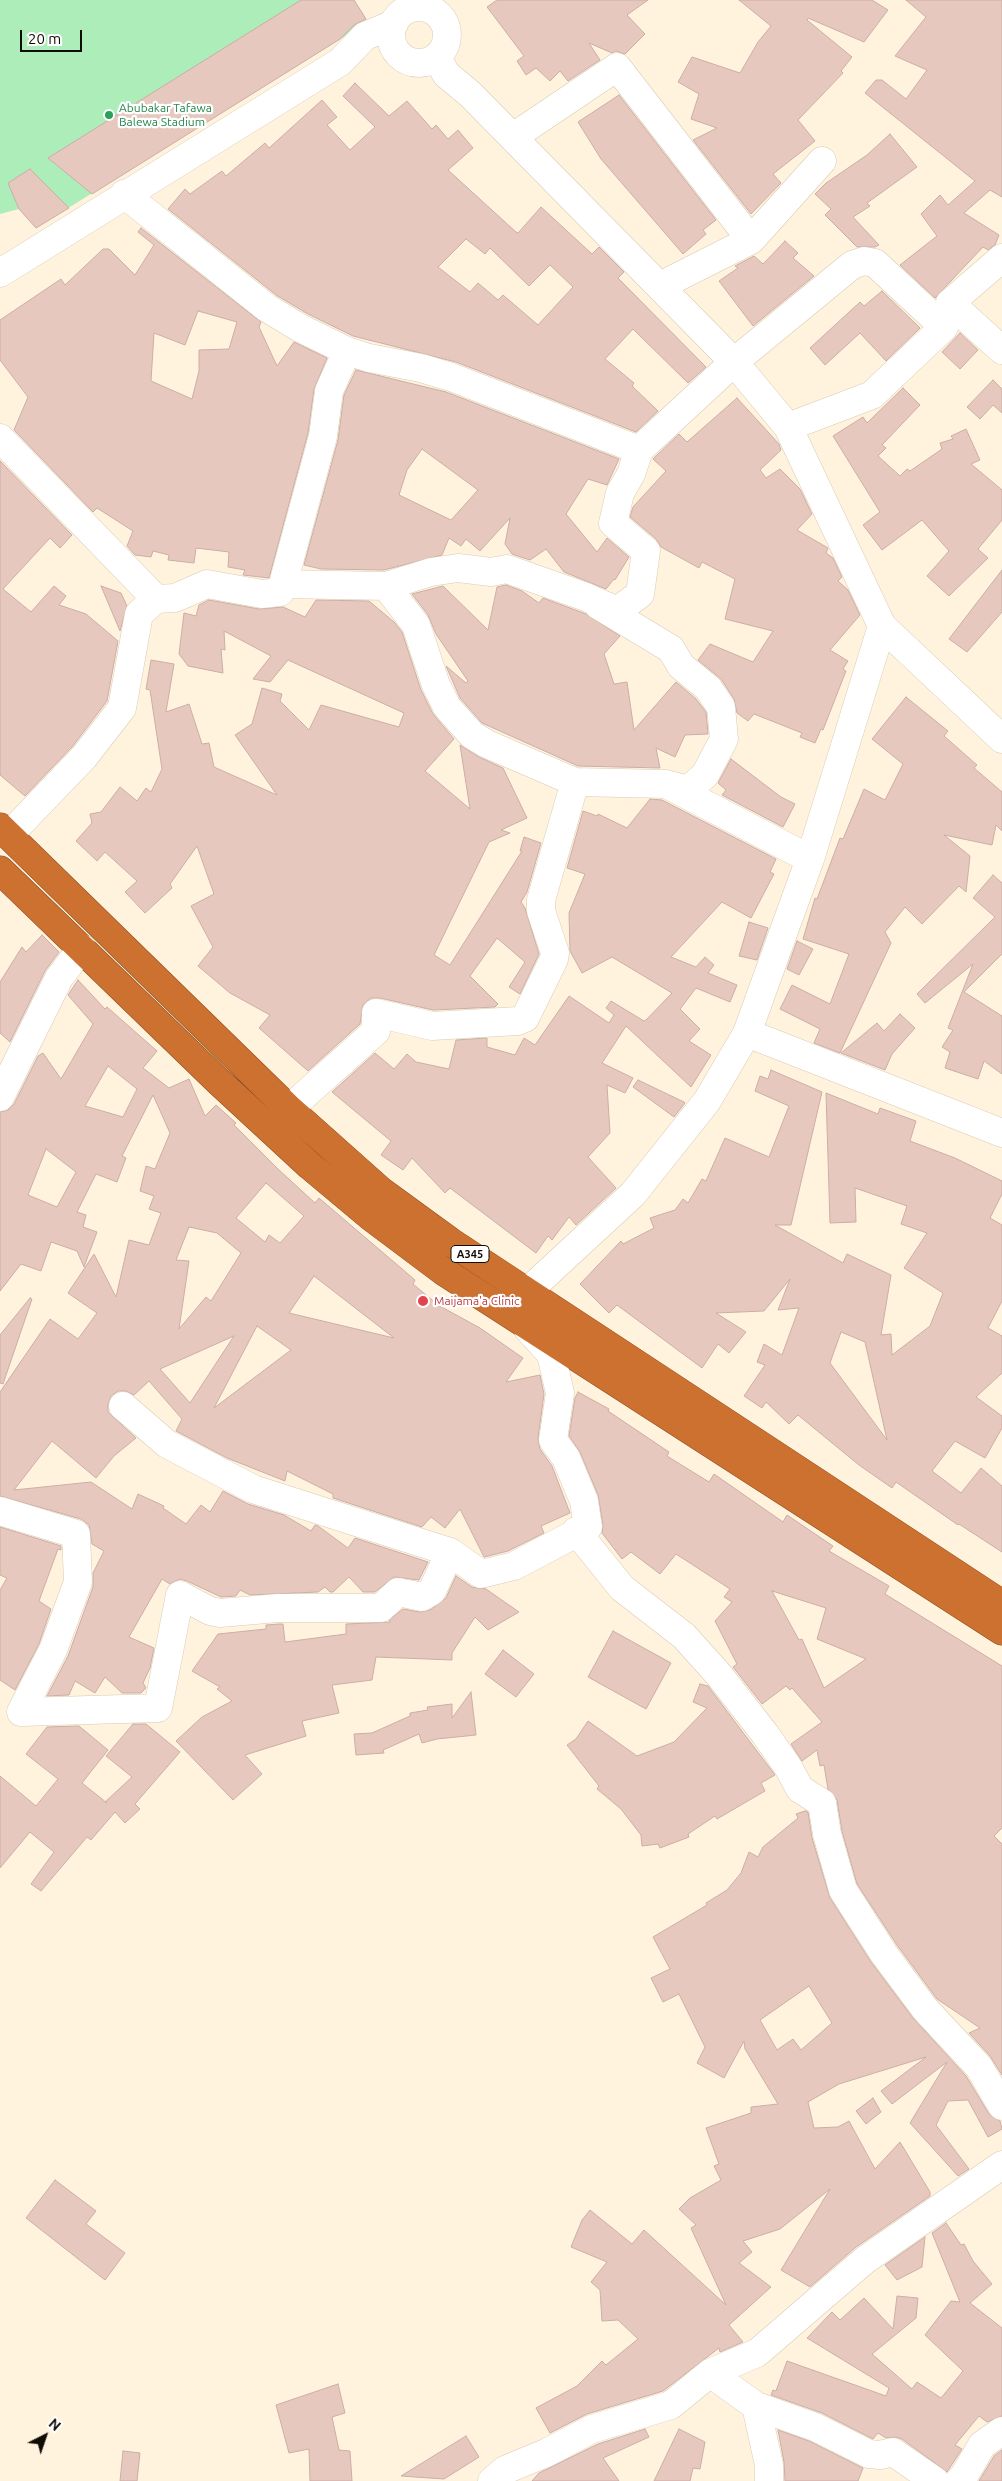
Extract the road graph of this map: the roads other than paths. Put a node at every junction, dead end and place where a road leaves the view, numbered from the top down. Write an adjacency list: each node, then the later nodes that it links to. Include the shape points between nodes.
1 (431, 19): 2 (street, via 404,12); 3 (street, via 419,63); 5 (street, via 446,74)
2 (394, 24): 3 (street, via 392,41); 4 (street, via 365,36)
3 (401, 56): 4 (street, via 375,54)
4 (340, 62): 7 (street)
5 (513, 137): 8 (street, via 617,66); 11 (street)
6 (822, 161): 8 (street)
7 (124, 194): 10 (street); 14 (street, via 267,308)
8 (751, 240): 11 (street)
9 (1002, 258): 12 (street)
10 (0, 273)
11 (660, 286): 15 (street)
12 (947, 315): 13 (street); 15 (street, via 875,263 864,261 852,265); 16 (street, via 872,395)
13 (1002, 350)
14 (347, 351): 18 (street, via 452,377); 19 (street, via 329,391 323,436)
15 (734, 362): 16 (street); 18 (street)
16 (788, 427): 23 (street)
17 (0, 438): 22 (street)
18 (639, 450): 21 (street, via 620,493 612,523 646,552 640,594 617,611)
19 (283, 584): 20 (street); 22 (street, via 280,592 262,594 207,584 175,598)
20 (386, 586): 21 (street, via 458,568 491,572 507,569); 25 (street, via 416,625 436,685 447,707 461,724 487,744)
21 (586, 597): 26 (street, via 671,649 681,666 708,688 721,707 724,738 706,775 688,790)
22 (156, 599): 27 (street, via 139,614 122,708 84,757)
23 (882, 626): 24 (street); 28 (street)
24 (1002, 739)
25 (575, 782): 26 (street); 33 (street, via 541,900 554,959 525,1018 518,1022 432,1026 376,1013 376,1031)
26 (666, 784): 28 (street)
27 (4, 831): 33 (highway, A345)
28 (810, 860): 31 (street)
29 (0, 870): 30 (highway, A345)
30 (82, 948): 32 (street, via 59,978); 36 (highway, A345, via 218,1081 371,1217 443,1271)
31 (747, 1033): 34 (street); 35 (street, via 708,1101 633,1194)
32 (0, 1097)
33 (289, 1109): 35 (highway, A345, via 382,1191 451,1242)
34 (1002, 1133)
35 (528, 1291): 41 (highway, A345)
36 (518, 1318): 39 (street, via 551,1354 560,1393 552,1440 566,1458 584,1501 588,1527); 42 (highway, A345)
37 (124, 1406): 40 (street, via 167,1444 253,1489)
38 (0, 1511): 40 (street, via 76,1534 78,1582 53,1650 21,1712 158,1708 180,1595 220,1613 278,1608 380,1608 398,1592 422,1597 432,1592)
39 (576, 1531): 40 (street, via 514,1566 481,1574); 43 (street, via 622,1588 684,1636 714,1668 788,1766 800,1789 822,1803 843,1890 925,2010 979,2067)
40 (450, 1552)
41 (1002, 1604)
42 (1002, 1631)
43 (1002, 2106)
44 (1002, 2165): 45 (street, via 865,2260 757,2353)
45 (710, 2373): 46 (street); 48 (street, via 671,2405 592,2430 505,2470)
46 (756, 2406): 49 (street); 50 (street, via 815,2427 869,2454 893,2452)
47 (995, 2438): 51 (street)
48 (492, 2481)
49 (770, 2481)
50 (935, 2481)
51 (959, 2481)

